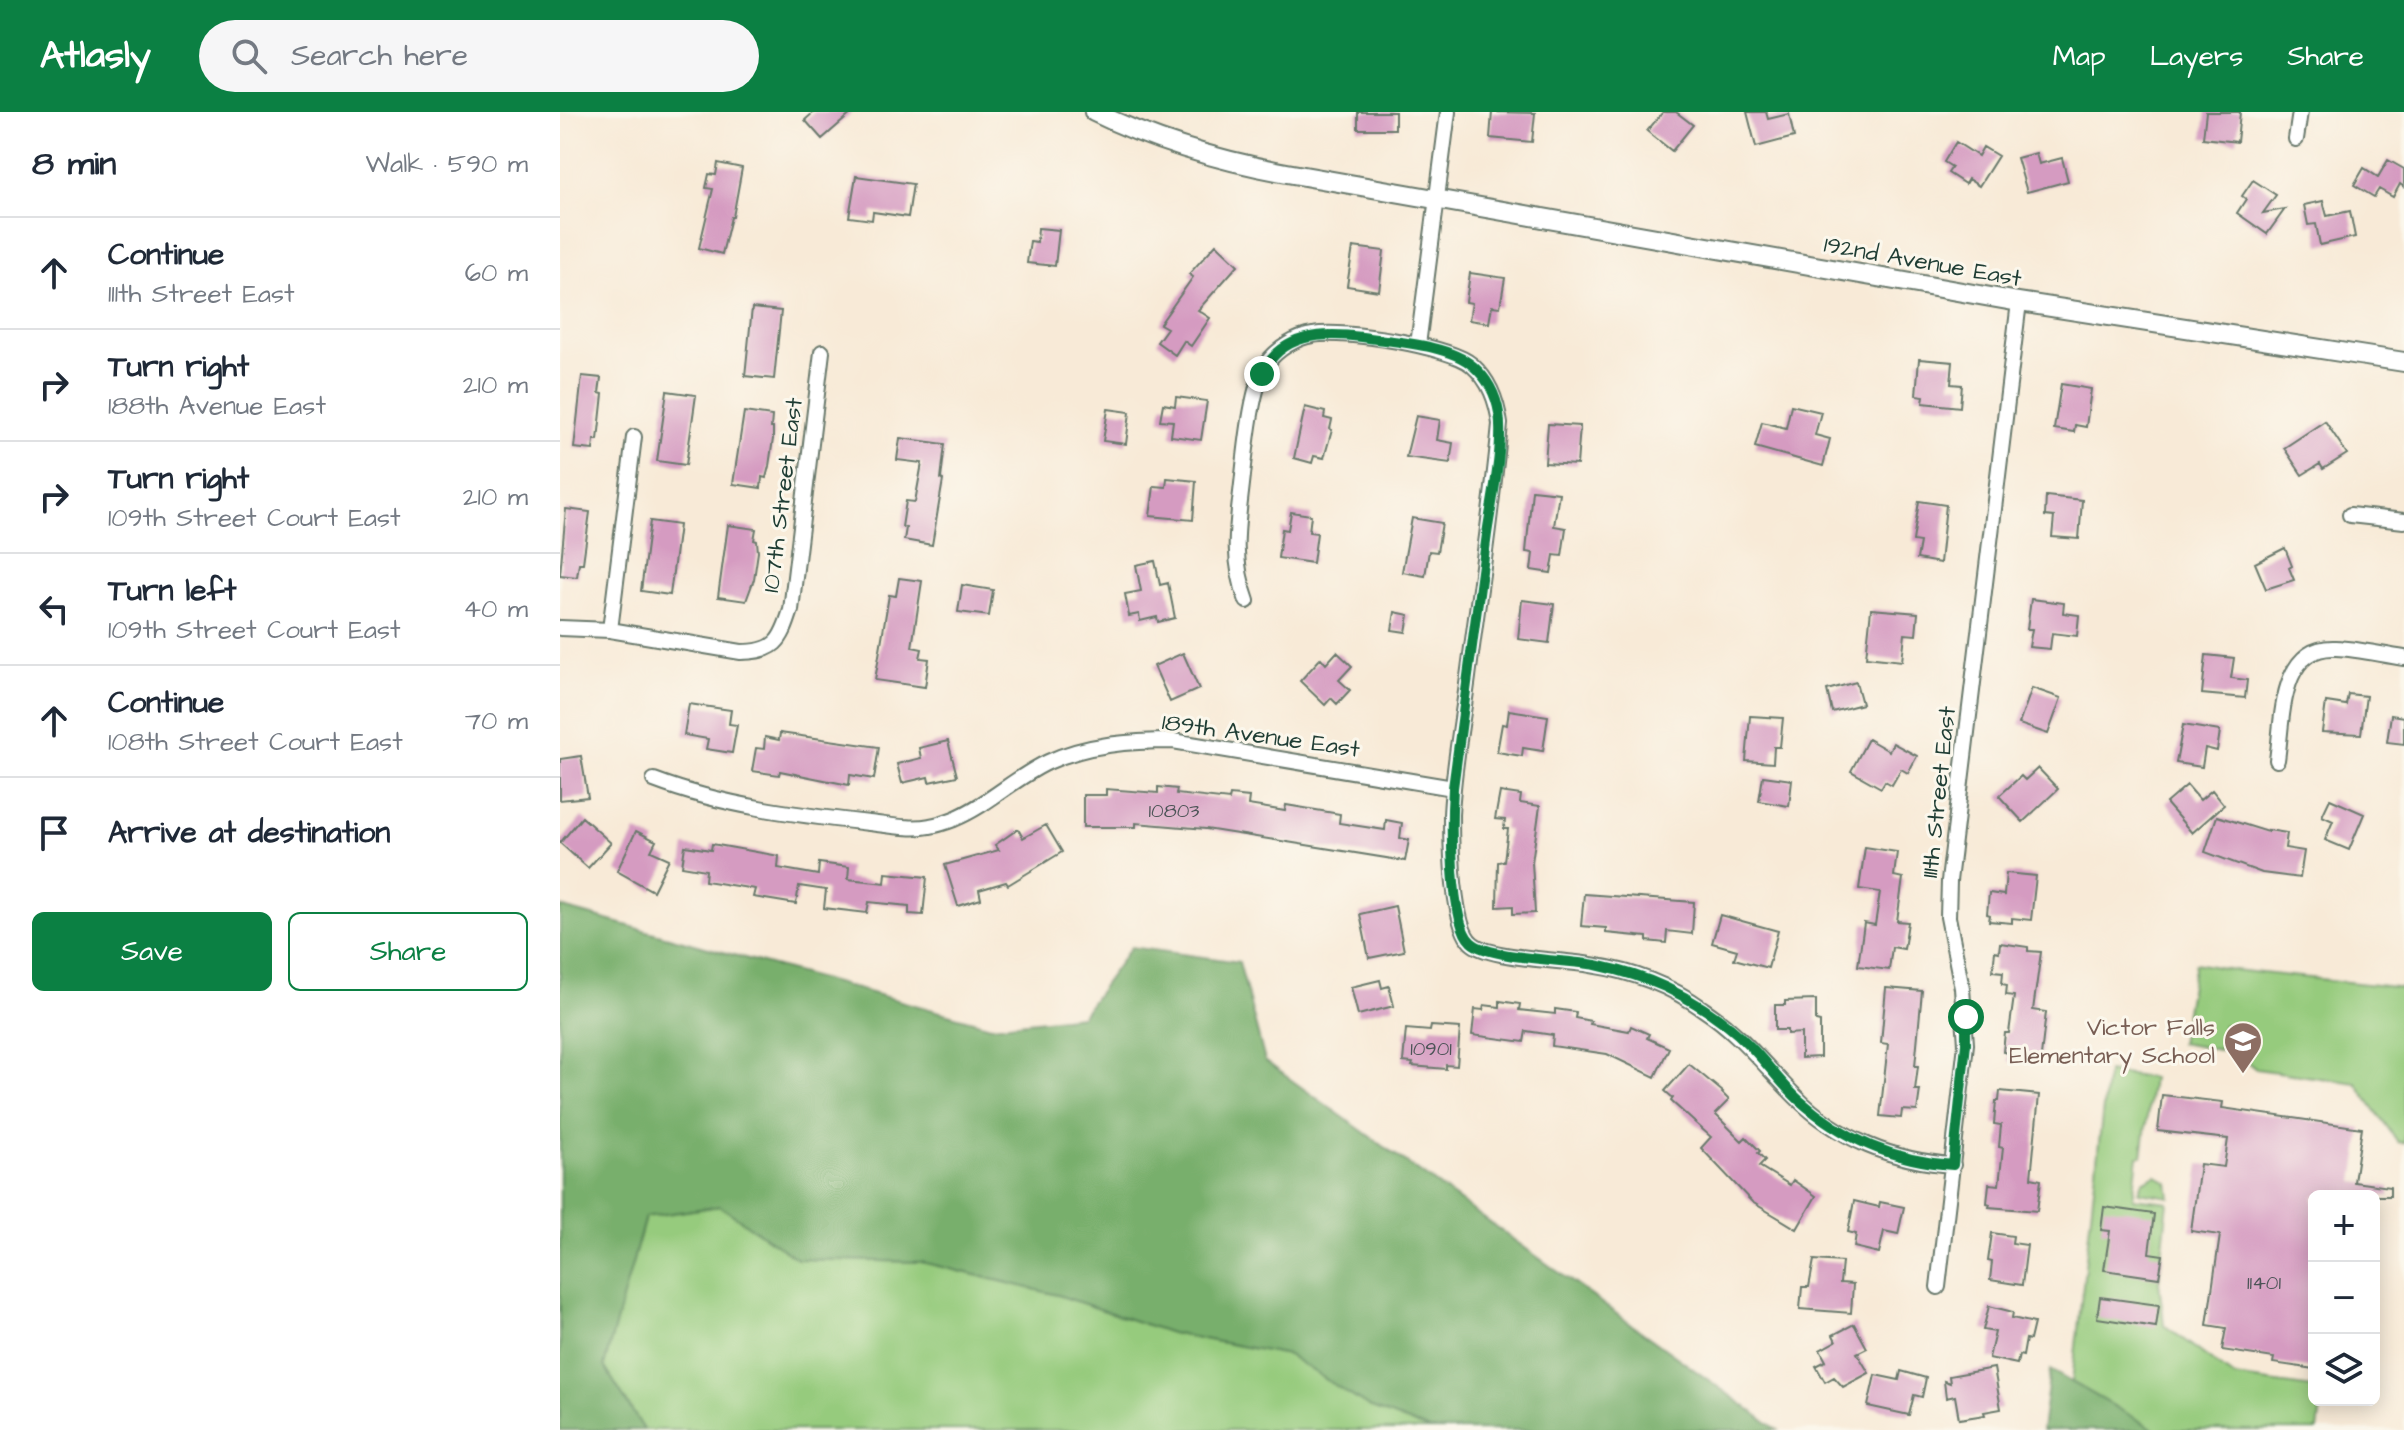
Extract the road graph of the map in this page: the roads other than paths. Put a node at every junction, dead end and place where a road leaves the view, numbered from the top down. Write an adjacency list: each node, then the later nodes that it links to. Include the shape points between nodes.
1 (1094, 112): 5 (street, 192nd Avenue East, via 1157,139 1252,167)
2 (1448, 112): 5 (street)
3 (2300, 112): 4 (street)
4 (2296, 139)
5 (1436, 201): 6 (street, 192nd Avenue East); 7 (street)
6 (2019, 302): 9 (street, 192nd Avenue East); 20 (street, 111th Street East, via 1949,881 1948,917 1966,1044)
7 (1418, 345): 13 (street, via 1311,335 1267,362 1249,422 1236,533 1235,558); 19 (street, via 1474,366 1493,393 1500,424)
8 (822, 352): 15 (street, 107th Street East, via 791,610 772,648 741,652)
9 (2404, 362)
10 (634, 437): 15 (street)
11 (2350, 515): 12 (street)
12 (2404, 521)
13 (1247, 601)
14 (560, 628): 15 (street)
15 (610, 630)
16 (2404, 658): 17 (street, via 2334,648 2305,656 2289,679)
17 (2277, 760)
18 (654, 780): 19 (street, 189th Avenue East, via 716,799 901,827 953,820 1046,763 1137,741 1173,741)
19 (1453, 788): 20 (street, via 1456,892 1463,933 1473,945 1593,965 1662,986 1725,1023 1796,1098 1849,1137 1907,1159)
20 (1953, 1165): 21 (street, 111th Street East)
21 (1938, 1287)

